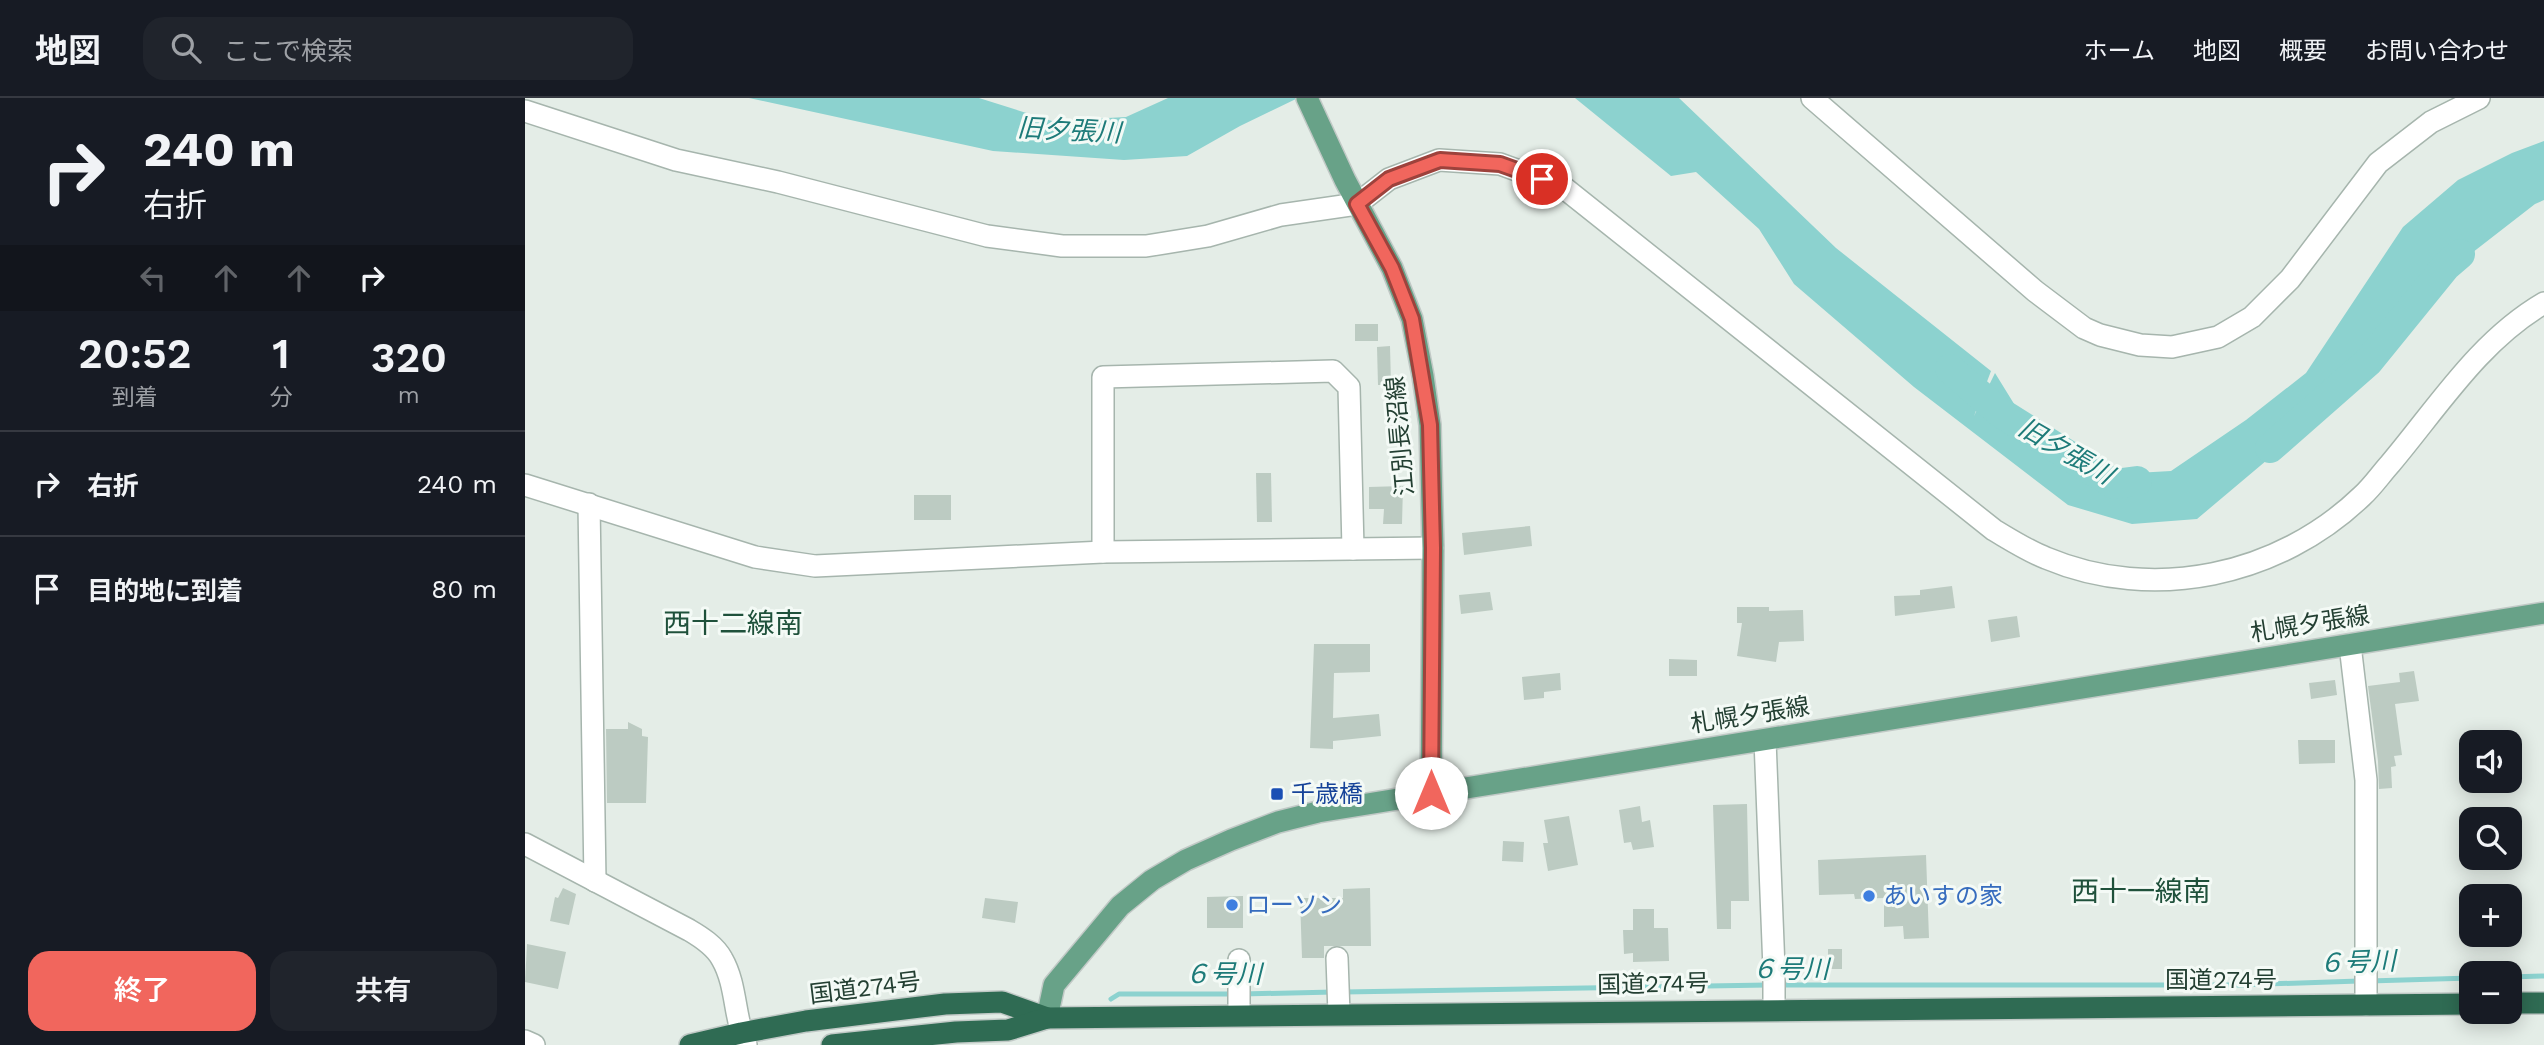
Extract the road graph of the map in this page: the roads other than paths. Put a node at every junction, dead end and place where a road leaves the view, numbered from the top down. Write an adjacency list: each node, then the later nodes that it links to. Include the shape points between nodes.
1 (1307, 98): 5 (main road, 江別長沼線)
2 (1812, 98): 3 (street, via 2084,328 2140,345 2172,347 2218,337 2252,317 2290,279 2378,163 2431,122)
3 (2479, 98)
4 (525, 111): 5 (street, via 676,160 987,236 1062,246 1146,246 1208,236 1281,215)
5 (1357, 204): 6 (street, via 1389,179 1440,160 1500,164 1563,187 1994,530 2046,558 2103,575 2161,581 2227,572 2275,556 2320,530 2363,496 2466,370 2521,317); 9 (main road, 江別長沼線, via 1392,268 1412,319 1430,425)
6 (2544, 303)
7 (525, 485): 8 (street)
8 (589, 505): 11 (street, via 755,557 815,566); 17 (street)
9 (1433, 548): 10 (street); 15 (main road, 江別長沼線)
10 (1353, 549): 11 (street); 11 (street, via 1349,387 1333,371 1103,377)
11 (1103, 552)
12 (2544, 613): 13 (main road, 札幌夕張線)
13 (2350, 645): 14 (main road, 札幌夕張線); 20 (street, via 2366,780)
14 (1765, 740): 15 (main road, 札幌夕張線); 24 (street)
15 (1431, 793): 27 (main road, 札幌夕張線, via 1278,822 1186,860 1119,906 1054,985)
16 (525, 844): 17 (street)
17 (595, 881): 29 (street, via 689,930 722,958)
18 (1337, 958): 25 (street)
19 (1239, 960): 26 (street)
20 (2365, 999): 21 (highway, 国道274号); 24 (highway, 国道274号)
21 (2459, 1003)
22 (2522, 1003): 23 (highway)
23 (2544, 1003)
24 (1774, 1004): 25 (highway, 国道274号)
25 (1339, 1009): 26 (highway, 国道274号)
26 (1239, 1010): 27 (highway, 国道274号)
27 (1047, 1018): 28 (highway, 国道274号); 29 (highway, 国道274号, via 1002,1002 944,1004 860,1014)
28 (1008, 1038): 33 (highway, 国道274号, via 932,1034)
29 (743, 1039): 32 (highway, 国道274号)
30 (525, 1041): 31 (street)
31 (534, 1045)
32 (690, 1045)
33 (832, 1045)

